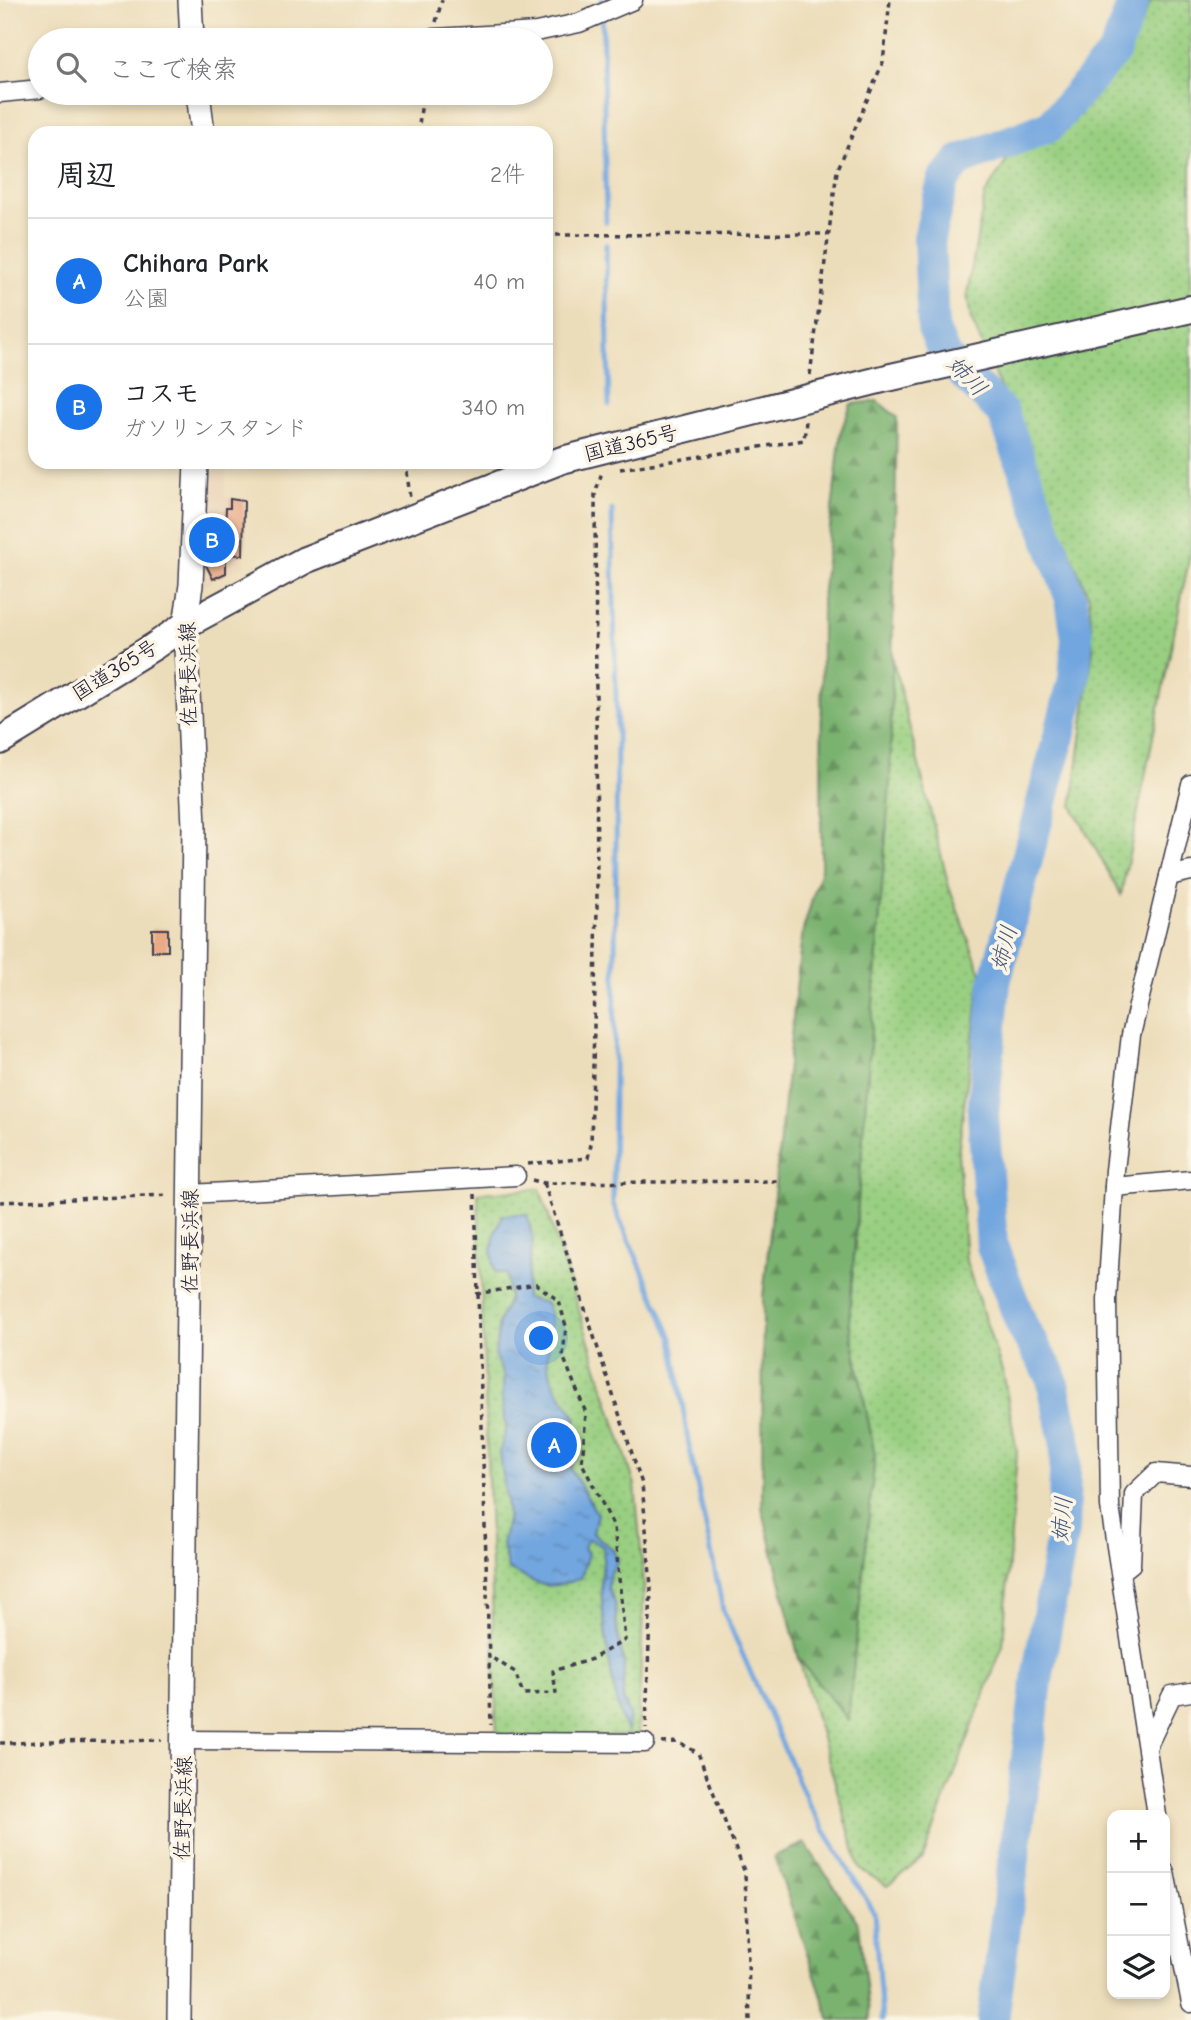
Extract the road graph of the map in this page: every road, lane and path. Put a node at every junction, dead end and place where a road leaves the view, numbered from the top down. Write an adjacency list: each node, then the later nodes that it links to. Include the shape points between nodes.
1 (190, 0): 4 (main road)
2 (633, 0): 5 (street, via 579,23)
3 (890, 0): 12 (path, via 883,62 838,171)
4 (191, 28)
5 (553, 28)
6 (28, 90): 7 (street)
7 (0, 93)
8 (200, 105): 10 (main road)
9 (422, 105): 11 (path)
10 (202, 126)
11 (419, 126)
12 (829, 234): 13 (path); 15 (path)
13 (553, 235)
14 (1191, 309): 17 (highway, 国道365号, via 887,378)
15 (809, 382)
16 (806, 417): 27 (path, via 804,440 600,473 595,494 597,909 591,1144 588,1158 513,1165)
17 (553, 464)
18 (196, 469): 22 (main road, 佐野長浜線)
19 (407, 469): 21 (path)
20 (539, 469): 21 (highway, 国道365号)
21 (413, 519): 22 (highway, 国道365号, via 305,561)
22 (185, 625): 23 (highway, 国道365号); 33 (main road, 佐野長浜線, via 194,826)
23 (0, 741)
24 (1191, 784): 26 (street)
25 (1191, 871): 26 (street)
26 (1169, 876): 32 (street, via 1131,1035)
27 (516, 1176): 28 (street); 31 (path)
28 (475, 1179): 33 (street); 35 (path)
29 (1191, 1180): 32 (street)
30 (778, 1181): 31 (path)
31 (544, 1183): 42 (path, via 642,1484 651,1586)
32 (1114, 1187): 37 (street, via 1107,1300 1107,1437 1110,1507)
33 (190, 1194): 34 (path); 40 (main road, 佐野長浜線)
34 (0, 1202)
35 (476, 1294): 38 (path); 38 (path, via 536,1284 559,1301 566,1326 563,1356 586,1413 582,1463 614,1527 625,1640 592,1659 553,1671 556,1693 523,1694 515,1672)
36 (1191, 1476): 37 (street, via 1156,1473 1134,1494 1131,1564)
37 (1121, 1572): 44 (street)
38 (489, 1656): 43 (path)
39 (1191, 1692): 44 (street, via 1171,1695)
40 (184, 1740): 41 (path); 43 (street); 48 (main road, 佐野長浜線)
41 (0, 1743)
42 (645, 1743): 43 (street); 49 (path, via 678,1742 698,1753 746,1873)
43 (492, 1744)
44 (1148, 1745): 45 (street)
45 (1156, 1810)
46 (1165, 1873): 47 (street)
47 (1191, 2003)
48 (180, 2020)
49 (750, 2020)

